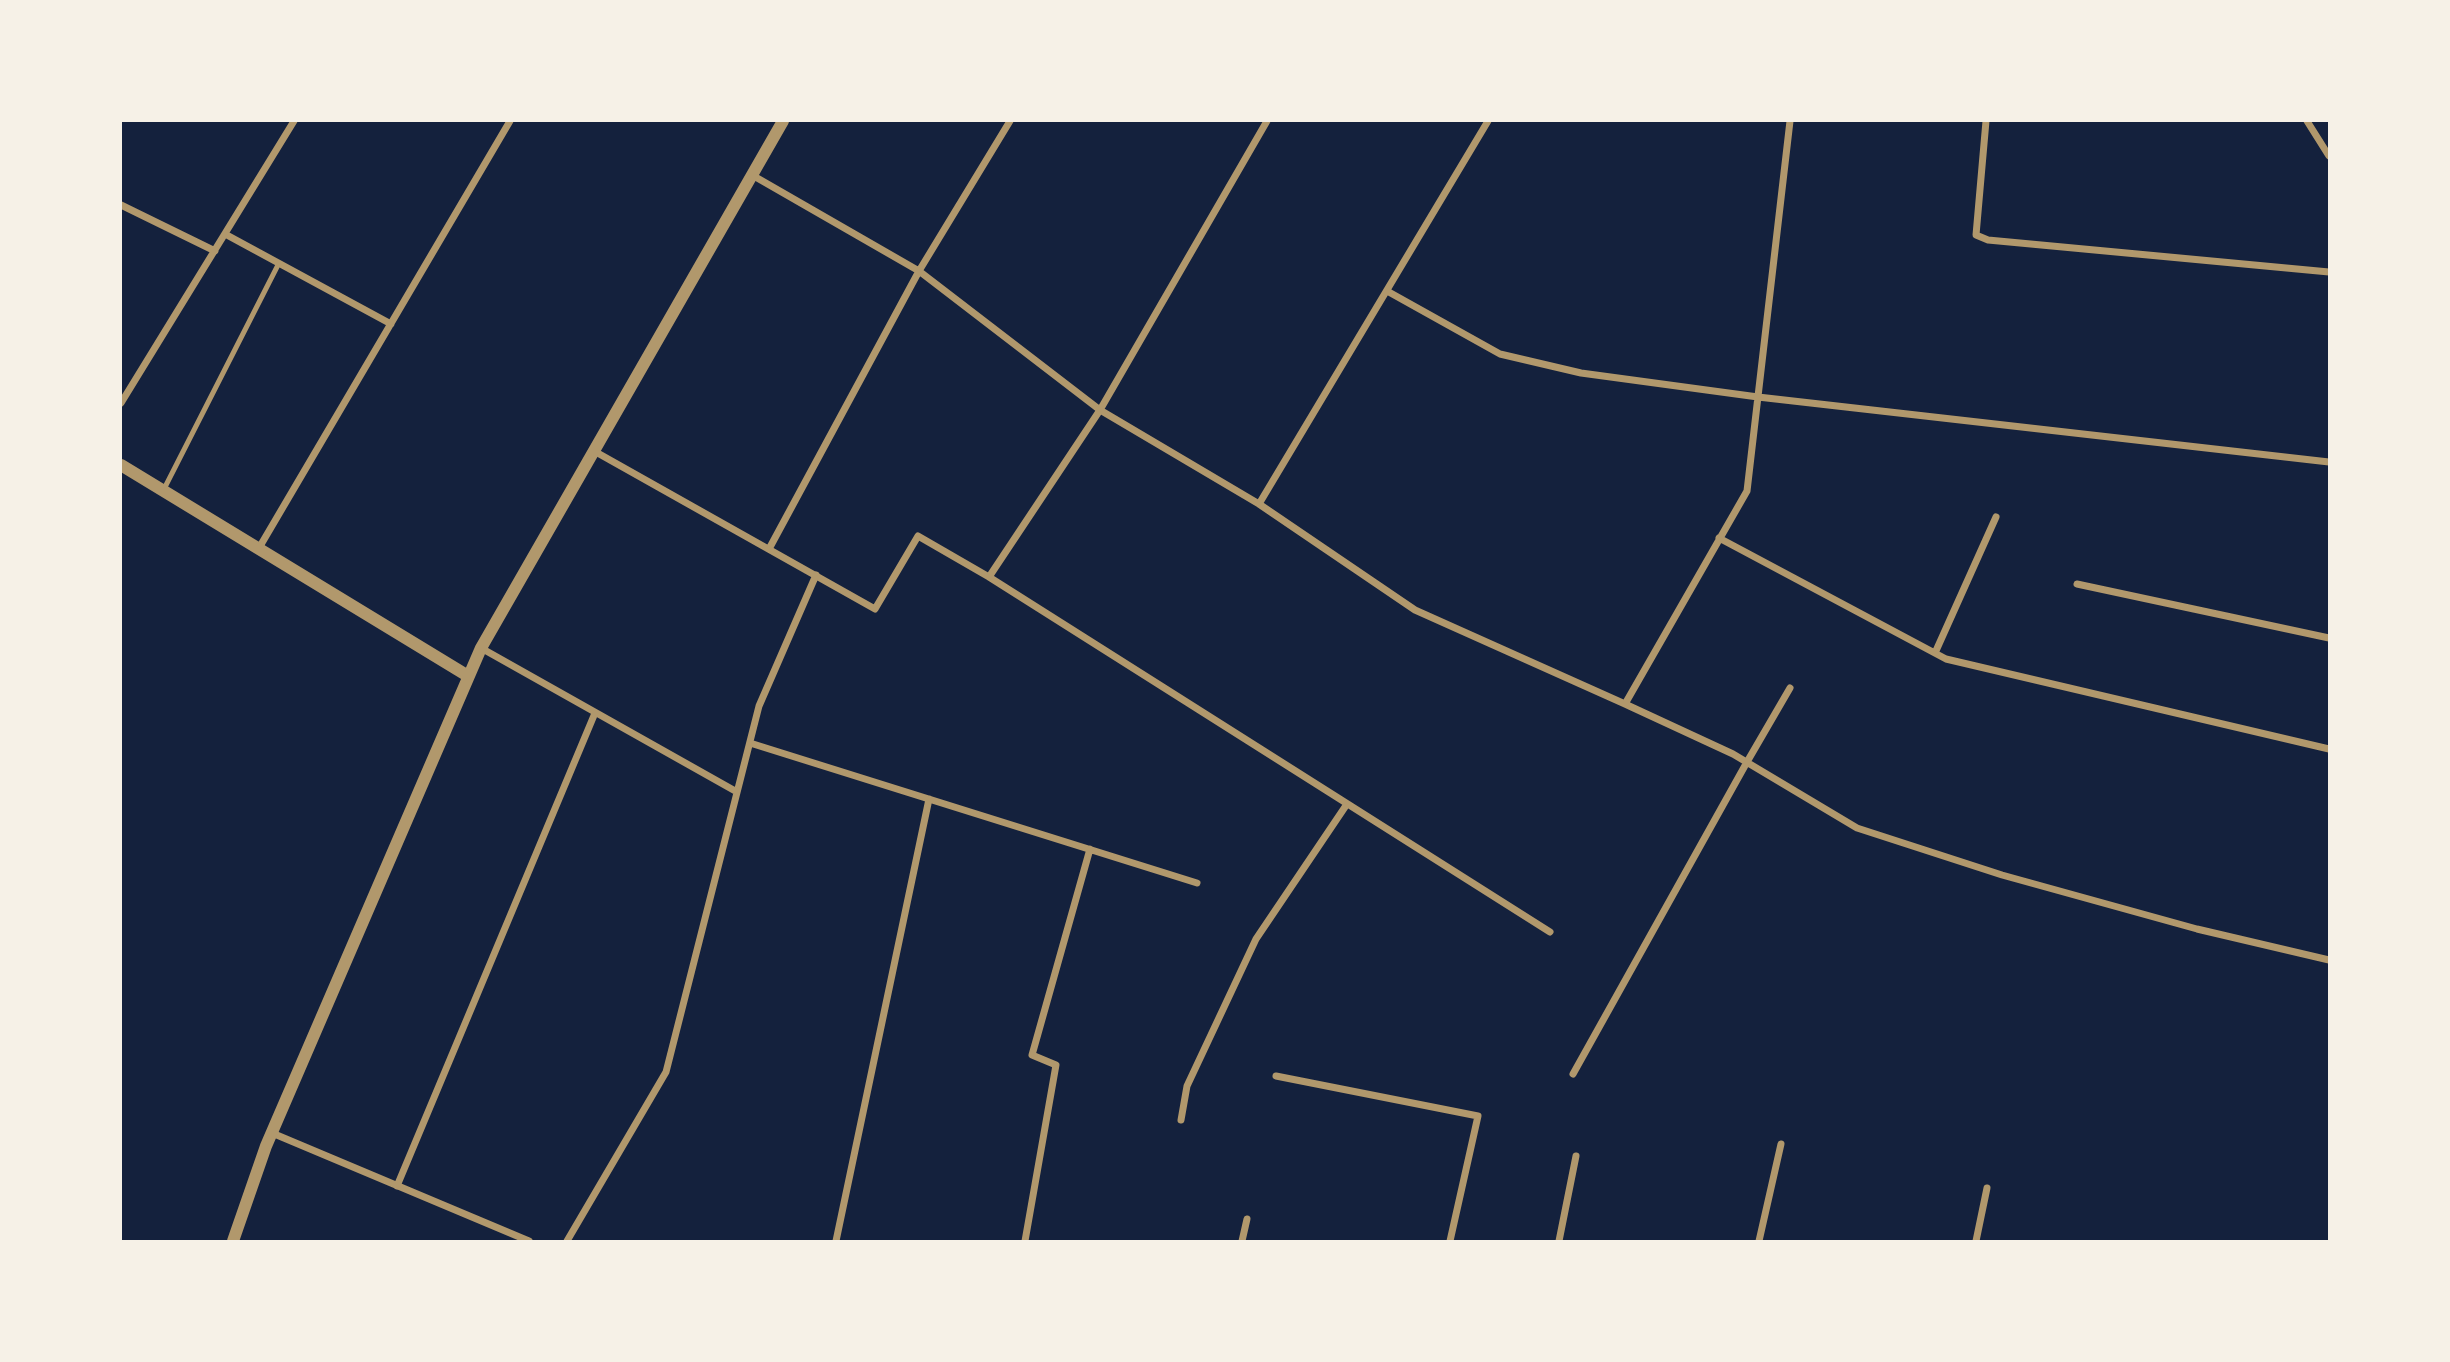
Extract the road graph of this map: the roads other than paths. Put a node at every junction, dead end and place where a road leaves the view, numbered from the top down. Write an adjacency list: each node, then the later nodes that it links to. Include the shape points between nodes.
1 (294, 121): 13 (street)
2 (510, 121): 19 (street)
3 (783, 121): 11 (street)
4 (1010, 121): 16 (street)
5 (1267, 121): 22 (street)
6 (1488, 121): 18 (street)
7 (1790, 121): 20 (street)
8 (1986, 121): 17 (street, via 1976,235 1988,240)
9 (2307, 121): 10 (street)
10 (2329, 156)
11 (752, 175): 16 (street); 23 (street)
12 (121, 205): 14 (street)
13 (225, 234): 14 (street); 15 (street)
14 (215, 251): 21 (street)
15 (279, 263): 19 (street); 26 (lane)
16 (919, 271): 22 (street); 31 (street)
17 (2329, 272)
18 (1387, 291): 20 (street, via 1500,354 1581,373); 27 (street)
19 (391, 324): 30 (street)
20 (1758, 397): 24 (street); 29 (street, via 1746,491)
21 (121, 403)
22 (1100, 410): 27 (street); 33 (street)
23 (593, 451): 31 (street); 36 (street)
24 (2329, 462)
25 (121, 465): 26 (street)
26 (163, 491): 30 (street)
27 (1259, 504): 40 (street, via 1415,610)
28 (1996, 517): 37 (street)
29 (1720, 538): 37 (street); 40 (street)
30 (259, 548): 38 (street)
31 (769, 549): 32 (street)
32 (816, 575): 33 (street, via 876,609 918,536); 42 (street, via 759,706)
33 (989, 577): 47 (street)
34 (2077, 584): 35 (street)
35 (2329, 638)
36 (481, 648): 38 (street); 41 (street)
37 (1935, 653): 43 (street)
38 (468, 676): 55 (street)
39 (1790, 688): 44 (street)
40 (1625, 704): 44 (street)
41 (595, 713): 45 (street); 58 (street)
42 (750, 743): 45 (street); 46 (street)
43 (2329, 749)
44 (1747, 762): 51 (street, via 1857,828 2119,908); 52 (street)
45 (737, 792): 63 (street, via 666,1072)
46 (929, 799): 48 (street); 64 (street)
47 (1348, 804): 50 (street); 54 (street, via 1256,939 1186,1086)
48 (1090, 849): 49 (street); 65 (street, via 1032,1055 1056,1065)
49 (1197, 883)
50 (1550, 932)
51 (2329, 960)
52 (1573, 1074)
53 (1276, 1076): 67 (street, via 1478,1116)
54 (1181, 1120)
55 (272, 1133): 58 (street); 61 (street)
56 (1781, 1144): 69 (street)
57 (1576, 1156): 68 (street)
58 (397, 1186): 62 (street)
59 (1987, 1188): 70 (street)
60 (1247, 1219): 66 (street)
61 (233, 1241)
62 (529, 1241)
63 (568, 1241)
64 (836, 1241)
65 (1025, 1241)
66 (1242, 1241)
67 (1450, 1241)
68 (1559, 1241)
69 (1759, 1241)
70 (1976, 1241)

